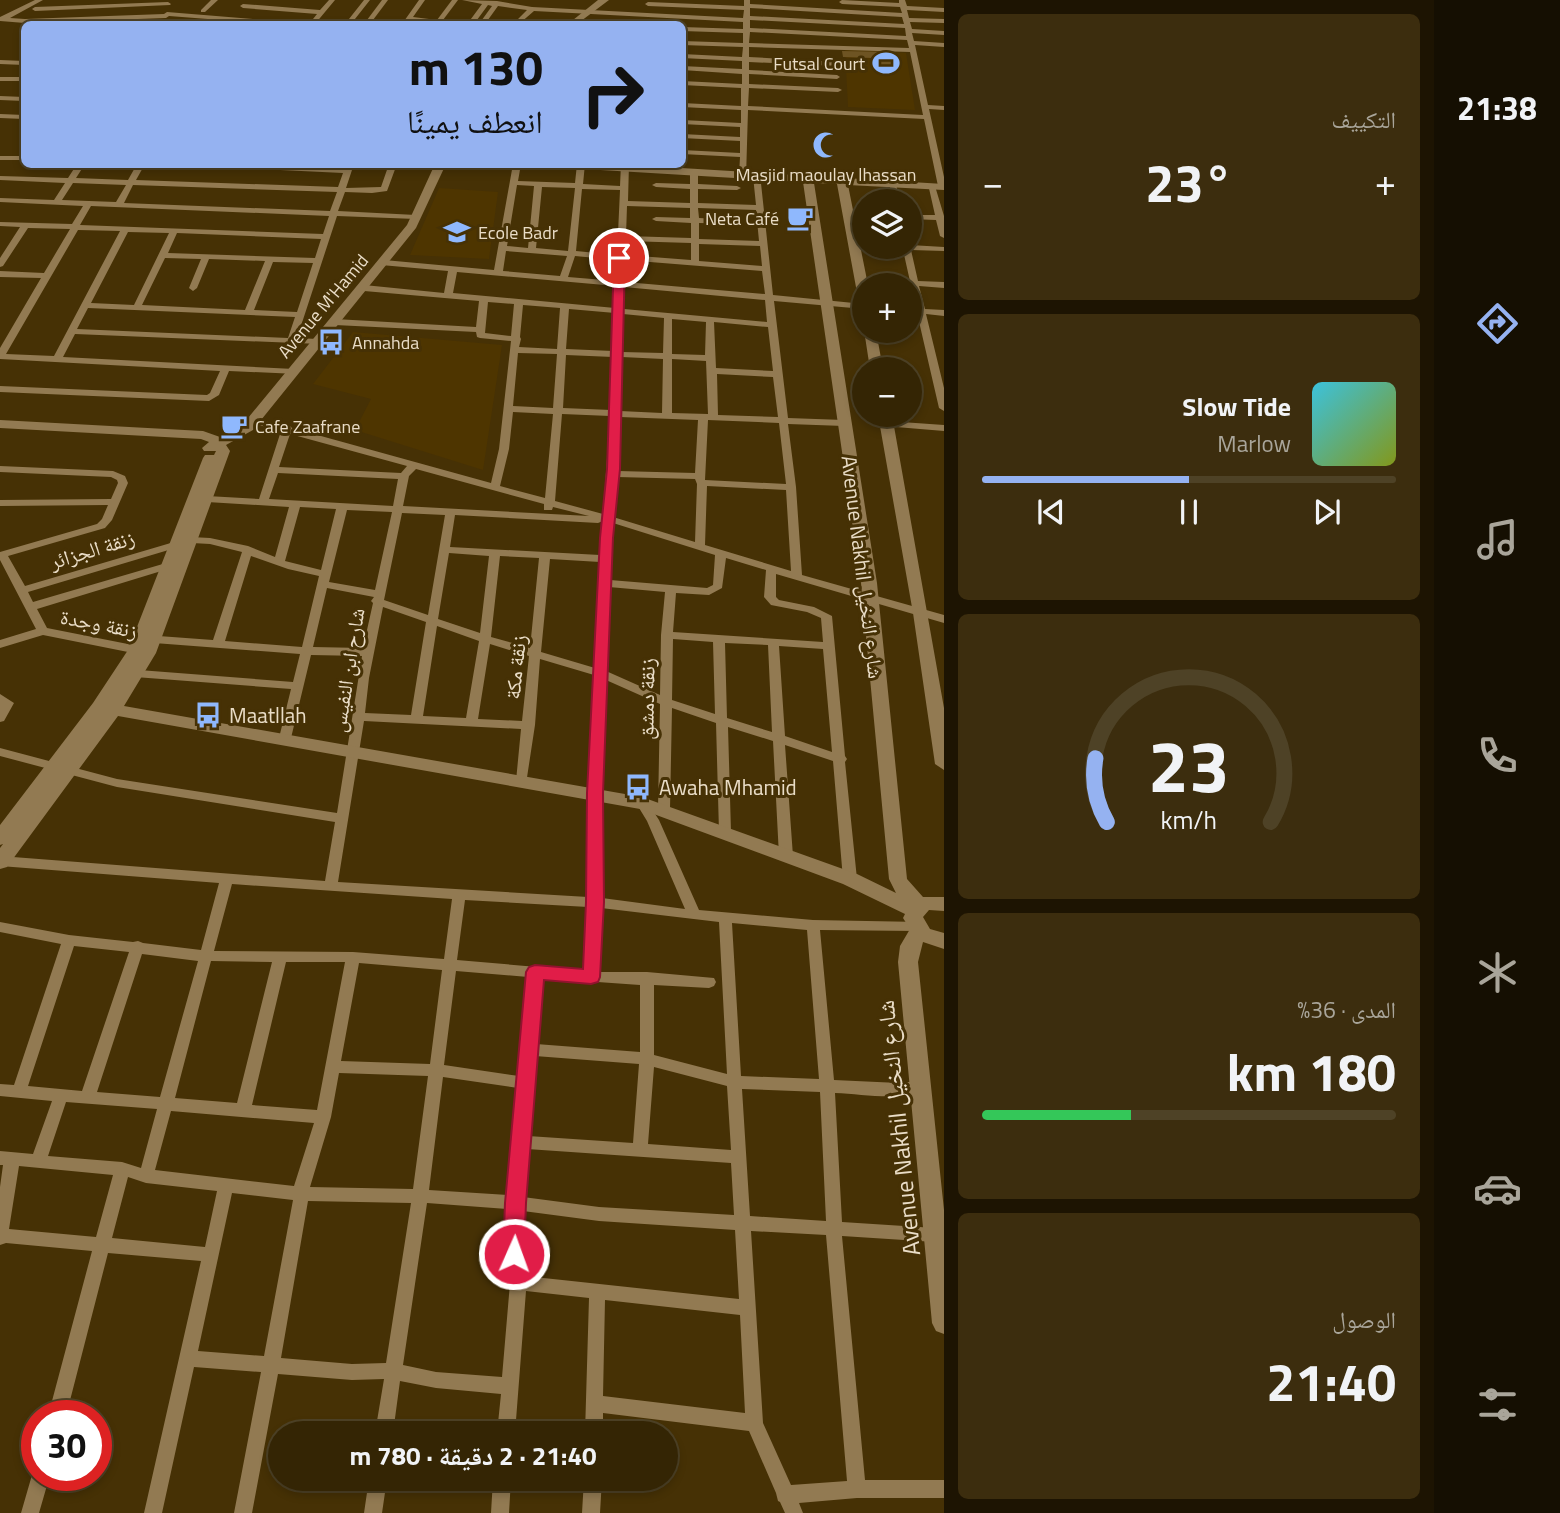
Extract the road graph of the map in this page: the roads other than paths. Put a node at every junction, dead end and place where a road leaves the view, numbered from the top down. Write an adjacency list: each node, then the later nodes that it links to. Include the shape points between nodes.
1 (215, 0): 26 (street)
2 (249, 0): 23 (street)
3 (260, 0): 21 (street)
4 (332, 0): 28 (street)
5 (367, 0): 37 (street)
6 (385, 0): 38 (street)
7 (422, 0): 39 (street)
8 (455, 0): 40 (street)
9 (465, 0): 16 (street)
10 (604, 0): 27 (street)
11 (734, 0): 22 (street)
12 (766, 0): 22 (street)
13 (941, 0): 25 (street)
14 (842, 1): 29 (street); 48 (street)
15 (168, 2): 18 (street); 32 (street)
16 (487, 2): 19 (street); 41 (street)
17 (648, 2): 22 (street); 30 (street)
18 (89, 3): 20 (street)
19 (497, 3): 24 (street); 42 (street)
20 (37, 4): 31 (street, via 32,16)
21 (293, 4): 23 (street); 28 (street)
22 (747, 4): 29 (street); 34 (street)
23 (243, 6): 33 (street)
24 (532, 9): 27 (street); 43 (street)
25 (944, 10): 48 (street)
26 (203, 11)
27 (591, 11): 30 (street); 44 (street)
28 (322, 12): 36 (street)
29 (842, 12): 47 (street); 48 (street)
30 (646, 15): 34 (street); 45 (street)
31 (4, 18): 32 (street)
32 (166, 18): 33 (street)
33 (230, 19): 35 (street)
34 (746, 19): 47 (street); 50 (street)
35 (254, 21)
36 (314, 21)
37 (350, 21)
38 (369, 21)
39 (407, 21)
40 (439, 21)
41 (471, 21)
42 (484, 21)
43 (519, 21)
44 (576, 21)
45 (645, 21)
46 (944, 21): 48 (street)
47 (843, 23): 48 (street); 52 (street)
48 (906, 24): 51 (street); 52 (street); 55 (street); 56 (street); 76 (street)
49 (686, 29): 50 (street)
50 (746, 31): 52 (street); 54 (street)
51 (944, 33)
52 (844, 34): 56 (street)
53 (686, 43): 54 (street)
54 (746, 45): 57 (street); 59 (street)
55 (944, 45)
56 (844, 47): 57 (street)
57 (835, 48): 62 (street)
58 (686, 56): 59 (street)
59 (746, 59): 62 (street); 64 (street)
60 (0, 62): 61 (street)
61 (21, 63)
62 (837, 64): 65 (street)
63 (686, 68): 64 (street)
64 (745, 72): 65 (street); 70 (street)
65 (837, 77): 71 (street)
66 (0, 79): 67 (street)
67 (21, 79)
68 (686, 83): 69 (street)
69 (710, 84): 70 (street); 75 (street)
70 (745, 86): 71 (street); 77 (street)
71 (838, 90): 79 (street)
72 (0, 98): 73 (street)
73 (21, 99)
74 (686, 105): 75 (street)
75 (707, 106): 77 (street)
76 (924, 107): 78 (street); 82 (street)
77 (744, 108): 79 (street); 84 (street)
78 (944, 108)
79 (839, 113): 82 (street)
80 (0, 116): 81 (street)
81 (21, 117)
82 (927, 117): 112 (street)
83 (686, 122): 84 (street)
84 (744, 125): 86 (street)
85 (686, 136): 86 (street)
86 (744, 139): 88 (street)
87 (686, 152): 88 (street)
88 (744, 155): 101 (street)
89 (21, 157): 90 (street)
90 (0, 158)
91 (78, 168): 105 (street)
92 (139, 168): 107 (street)
93 (349, 168): 118 (street)
94 (392, 168): 118 (street, via 384,189)
95 (439, 168): 127 (street, Avenue M'Hamid)
96 (516, 168): 108 (street)
97 (581, 168): 113 (street)
98 (624, 168): 115 (street)
99 (636, 168): 100 (street)
100 (694, 173): 101 (street); 114 (street)
101 (743, 176): 102 (street)
102 (757, 176): 104 (street); 125 (street)
103 (0, 178): 105 (street)
104 (808, 179): 106 (street); 172 (street, Avenue Nakhil شارع النخيل)
105 (70, 181): 107 (street); 120 (street)
106 (842, 181): 109 (street); 131 (street)
107 (131, 183): 118 (street); 123 (street)
108 (514, 183): 110 (street); 144 (street)
109 (892, 184): 112 (street); 117 (street)
110 (538, 185): 113 (street); 147 (street)
111 (656, 185): 114 (street)
112 (939, 186): 129 (street)
113 (579, 187): 115 (street); 148 (street)
114 (694, 187): 116 (street); 124 (street)
115 (622, 188): 122 (street)
116 (737, 188)
117 (893, 189)
118 (341, 192): 126 (street)
119 (0, 200): 120 (street)
120 (57, 202): 121 (street)
121 (89, 203): 123 (street); 136 (street)
122 (622, 203): 124 (street); 141 (street)
123 (119, 204): 126 (street)
124 (695, 205): 125 (street); 132 (street)
125 (760, 208): 143 (street)
126 (334, 214): 127 (street); 140 (street)
127 (416, 217): 154 (street, Avenue M'Hamid)
128 (922, 217): 129 (street)
129 (941, 218): 139 (street)
130 (656, 219): 132 (street)
131 (852, 219)
132 (695, 220): 133 (street); 142 (street)
133 (736, 222)
134 (0, 224): 135 (street)
135 (26, 225): 136 (street); 156 (street)
136 (75, 227): 137 (street); 161 (street)
137 (125, 229): 138 (street); 173 (street)
138 (174, 232): 140 (street); 149 (street)
139 (944, 236)
140 (326, 237): 153 (street)
141 (621, 238): 142 (street); 151 (street)
142 (695, 242): 143 (street); 155 (street)
143 (764, 244): 158 (street)
144 (502, 248): 147 (street); 159 (street)
145 (922, 248): 146 (street)
146 (944, 249)
147 (532, 250): 148 (street)
148 (572, 253): 151 (street); 162 (street)
149 (163, 255): 150 (street); 176 (street)
150 (206, 256): 152 (street); 166 (street)
151 (619, 258): 155 (street); 163 (street)
152 (270, 259): 153 (street); 179 (street)
153 (317, 261): 181 (street)
154 (384, 262): 157 (street); 167 (street, Avenue M'Hamid)
155 (695, 263): 158 (street)
156 (0, 264)
157 (453, 269): 159 (street); 168 (street)
158 (766, 270): 169 (street)
159 (498, 274): 162 (street)
160 (0, 275): 161 (street)
161 (47, 276): 196 (street)
162 (563, 279): 163 (street)
163 (619, 284): 169 (street); 177 (street)
164 (922, 284): 165 (street)
165 (944, 285)
166 (193, 288)
167 (364, 288): 168 (street); 184 (street, Avenue M'Hamid)
168 (448, 295): 170 (street)
169 (769, 298): 172 (street); 185 (street)
170 (484, 299): 171 (street); 186 (street)
171 (519, 302): 175 (street); 189 (street)
172 (826, 303): 174 (street); 212 (street, Avenue Nakhil شارع النخيل)
173 (86, 305): 176 (street); 187 (street)
174 (852, 305)
175 (565, 306): 177 (street); 193 (street)
176 (137, 307): 179 (street)
177 (619, 311): 182 (street); 194 (street)
178 (922, 311): 180 (street)
179 (249, 312): 181 (street)
180 (944, 313)
181 (300, 315): 190 (street)
182 (667, 316): 183 (street); 195 (street)
183 (710, 321): 185 (street); 197 (street)
184 (335, 322): 186 (street); 191 (street, Avenue M'Hamid)
185 (772, 325): 202 (street)
186 (480, 330): 189 (street, via 484,337)
187 (72, 331): 190 (street); 198 (street)
188 (922, 334): 204 (street)
189 (517, 339): 192 (street)
190 (292, 340): 191 (street)
191 (317, 342): 201 (street, Avenue M'Hamid)
192 (515, 350): 193 (street); 205 (street)
193 (562, 352): 194 (street); 206 (street)
194 (617, 354): 195 (street); 207 (street)
195 (667, 355): 197 (street); 208 (street)
196 (0, 356): 198 (street)
197 (710, 358): 200 (street)
198 (57, 359): 199 (street)
199 (225, 369): 201 (street); 203 (street, via 209,398)
200 (712, 371): 202 (street); 209 (street)
201 (293, 372): 211 (street, Avenue M'Hamid)
202 (777, 374): 210 (street)
203 (0, 389)
204 (944, 408)
205 (508, 409): 206 (street); 226 (street)
206 (558, 411): 207 (street); 232 (street)
207 (615, 413): 208 (street); 223 (street)
208 (667, 415): 209 (street)
209 (708, 417): 210 (street); 225 (street)
210 (782, 420): 212 (street); 227 (street)
211 (254, 421): 216 (street); 219 (street, Avenue M'Hamid)
212 (844, 423): 260 (street, Avenue Nakhil شارع النخيل)
213 (0, 424): 219 (street, via 203,435)
214 (922, 425): 217 (street)
215 (887, 427): 262 (street, Avenue Nakhil شارع النخيل)
216 (287, 428): 220 (street); 222 (street)
217 (944, 428)
218 (0, 433): 219 (street)
219 (214, 446): 228 (street, via 223,451 222,459); 241 (street)
220 (414, 464): 224 (street, شارح ابن النفيس); 226 (street)
221 (0, 469): 229 (street, via 113,474 123,481)
222 (273, 470): 224 (street); 231 (street)
223 (613, 474): 225 (street); 238 (street)
224 (404, 476): 235 (street, شارح ابن النفيس)
225 (701, 479): 227 (street); 242 (street)
226 (495, 487): 232 (street)
227 (791, 487): 254 (street)
228 (207, 499): 231 (street); 241 (street)
229 (115, 502): 230 (street); 247 (street, via 107,520 95,528)
230 (0, 503)
231 (263, 503): 233 (street)
232 (549, 503): 237 (street); 238 (street)
233 (295, 505): 234 (street); 250 (street)
234 (342, 507): 235 (street); 255 (street)
235 (396, 511): 236 (street); 259 (street, شارح ابن النفيس)
236 (450, 513): 237 (street); 244 (street)
237 (547, 518): 239 (street)
238 (606, 518): 239 (street); 240 (street); 242 (street)
239 (581, 520): 240 (street)
240 (606, 538): 249 (street)
241 (183, 542): 243 (street, via 208,540); 251 (street); 258 (street, زنقة الجزائر)
242 (700, 546): 246 (street)
243 (248, 549): 250 (street); 271 (street)
244 (446, 550): 245 (street); 264 (street)
245 (495, 552): 248 (street); 267 (street)
246 (722, 552): 252 (street); 257 (street, via 715,590)
247 (1, 556): 253 (street)
248 (545, 556): 249 (street); 276 (street, زنقة مكة)
249 (606, 559): 256 (street)
250 (279, 562): 255 (street)
251 (176, 563): 261 (street, زنقة الجزائر); 272 (street)
252 (771, 569): 254 (street); 273 (street, via 775,603 820,612 825,616)
253 (5, 572): 258 (street)
254 (797, 577): 260 (street)
255 (324, 579): 259 (street); 274 (street)
256 (606, 583): 257 (street); 277 (street)
257 (671, 590): 266 (street, زنقة دمشق)
258 (21, 591): 261 (street)
259 (378, 598): 264 (street); 275 (street, شارح ابن النفيس)
260 (870, 599): 262 (street); 308 (street, Avenue Nakhil شارع النخيل)
261 (30, 607): 265 (street)
262 (921, 613): 263 (street); 294 (street, Avenue Nakhil شارع النخيل)
263 (944, 619)
264 (433, 621): 267 (street); 285 (street)
265 (43, 631): 270 (street); 272 (street, زنقة وجدة)
266 (667, 635): 268 (street); 281 (street, زنقة دمشق)
267 (485, 639): 276 (street); 287 (street)
268 (719, 639): 269 (street); 286 (street)
269 (773, 642): 273 (street); 290 (street)
270 (0, 644)
271 (218, 644): 272 (street, زنقة وجدة); 274 (street, زنقة وجدة)
272 (145, 645): 278 (street)
273 (829, 646): 293 (street)
274 (306, 651): 275 (street, زنقة وجدة); 279 (street)
275 (368, 652): 283 (street, شارح ابن النفيس)
276 (536, 653): 277 (street); 288 (street, زنقة مكة)
277 (600, 673): 281 (street); 297 (street)
278 (129, 674): 279 (street); 282 (street)
279 (297, 686): 289 (street)
280 (0, 698): 284 (street, via 8,703)
281 (665, 702): 286 (street); 299 (street, زنقة دمشق)
282 (106, 708): 289 (street); 295 (street)
283 (356, 717): 285 (street); 291 (street, شارح ابن النفيس)
284 (0, 718)
285 (416, 720): 287 (street)
286 (722, 721): 290 (street); 301 (street)
287 (471, 722): 288 (street)
288 (528, 725): 296 (street, زنقة مكة)
289 (285, 738): 291 (street)
290 (780, 740): 293 (street); 303 (street)
291 (354, 751): 296 (street); 300 (street, شارح ابن النفيس)
292 (0, 752): 295 (street)
293 (841, 759): 306 (street)
294 (944, 764)
295 (62, 767): 300 (street, via 117,783); 302 (street); 304 (street)
296 (522, 782): 297 (street)
297 (595, 793): 298 (street); 310 (street)
298 (642, 803): 299 (street); 312 (street)
299 (664, 808): 301 (street)
300 (343, 818): 307 (street, شارح ابن النفيس)
301 (725, 832): 303 (street)
302 (1, 836)
303 (786, 856): 306 (street)
304 (0, 861): 305 (street)
305 (227, 879): 307 (street); 320 (street)
306 (850, 879): 308 (street)
307 (331, 886): 309 (street)
308 (894, 890): 314 (street)
309 (459, 893): 310 (street); 323 (street)
310 (595, 902): 312 (street); 325 (street)
311 (944, 904): 314 (street, via 930,902)
312 (694, 915): 313 (street)
313 (725, 917): 315 (street); 332 (street)
314 (918, 918): 315 (street); 318 (street, via 928,937); 335 (street, Avenue Nakhil شارع النخيل, via 908,962)
315 (813, 925): 334 (street)
316 (0, 927): 317 (street)
317 (69, 940): 319 (street); 337 (street)
318 (944, 941)
319 (138, 946): 320 (street); 339 (street)
320 (205, 956): 321 (street); 340 (street)
321 (280, 956): 322 (street); 341 (street)
322 (353, 957): 323 (street); 330 (street)
323 (449, 964): 324 (street); 331 (street)
324 (535, 972): 325 (street); 328 (street)
325 (591, 977): 326 (street)
326 (647, 978): 327 (street); 329 (street)
327 (709, 982)
328 (530, 1050): 329 (street); 333 (street)
329 (647, 1059): 332 (street); 344 (street)
330 (332, 1068): 331 (street); 342 (street)
331 (437, 1070): 333 (street); 352 (street)
332 (734, 1082): 334 (street); 345 (street)
333 (526, 1083): 343 (street)
334 (827, 1085): 335 (street); 355 (street)
335 (919, 1087): 356 (street, Avenue Nakhil شارع النخيل)
336 (0, 1090): 337 (street)
337 (19, 1092): 338 (street)
338 (61, 1095): 339 (street); 347 (street)
339 (87, 1098): 340 (street)
340 (165, 1104): 341 (street); 349 (street)
341 (243, 1111): 342 (street)
342 (323, 1117): 351 (street)
343 (521, 1142): 344 (street); 353 (street)
344 (640, 1151): 345 (street)
345 (739, 1157): 354 (street)
346 (6, 1158): 347 (street); 357 (street)
347 (37, 1161): 348 (street)
348 (122, 1169): 349 (street); 358 (street)
349 (146, 1176): 350 (street)
350 (226, 1186): 351 (street); 359 (street)
351 (300, 1194): 352 (street); 365 (street)
352 (420, 1196): 353 (street); 366 (street)
353 (515, 1203): 354 (street, via 599,1214); 360 (street)
354 (743, 1223): 355 (street); 362 (street)
355 (834, 1231): 356 (street); 374 (street)
356 (935, 1235): 363 (street, Avenue Nakhil شارع النخيل)
357 (0, 1237): 358 (street)
358 (101, 1243): 359 (street); 368 (street)
359 (212, 1255): 364 (street)
360 (518, 1283): 361 (street); 367 (street)
361 (597, 1292): 362 (street); 369 (street)
362 (747, 1308): 373 (street)
363 (944, 1323)
364 (188, 1358): 365 (street); 382 (street)
365 (270, 1364): 366 (street); 383 (street)
366 (392, 1371): 367 (street); 370 (street)
367 (510, 1386): 371 (street)
368 (61, 1400)
369 (596, 1403): 372 (street); 373 (street)
370 (386, 1421)
371 (507, 1421)
372 (595, 1421)
373 (754, 1423): 380 (street)
374 (857, 1489): 375 (street); 380 (street)
375 (944, 1489)
376 (36, 1491): 381 (street)
377 (376, 1491): 384 (street)
378 (501, 1491): 385 (street)
379 (592, 1491): 386 (street)
380 (784, 1495): 387 (street)
381 (30, 1513)
382 (153, 1513)
383 (243, 1513)
384 (373, 1513)
385 (500, 1513)
386 (591, 1513)
387 (794, 1513)

